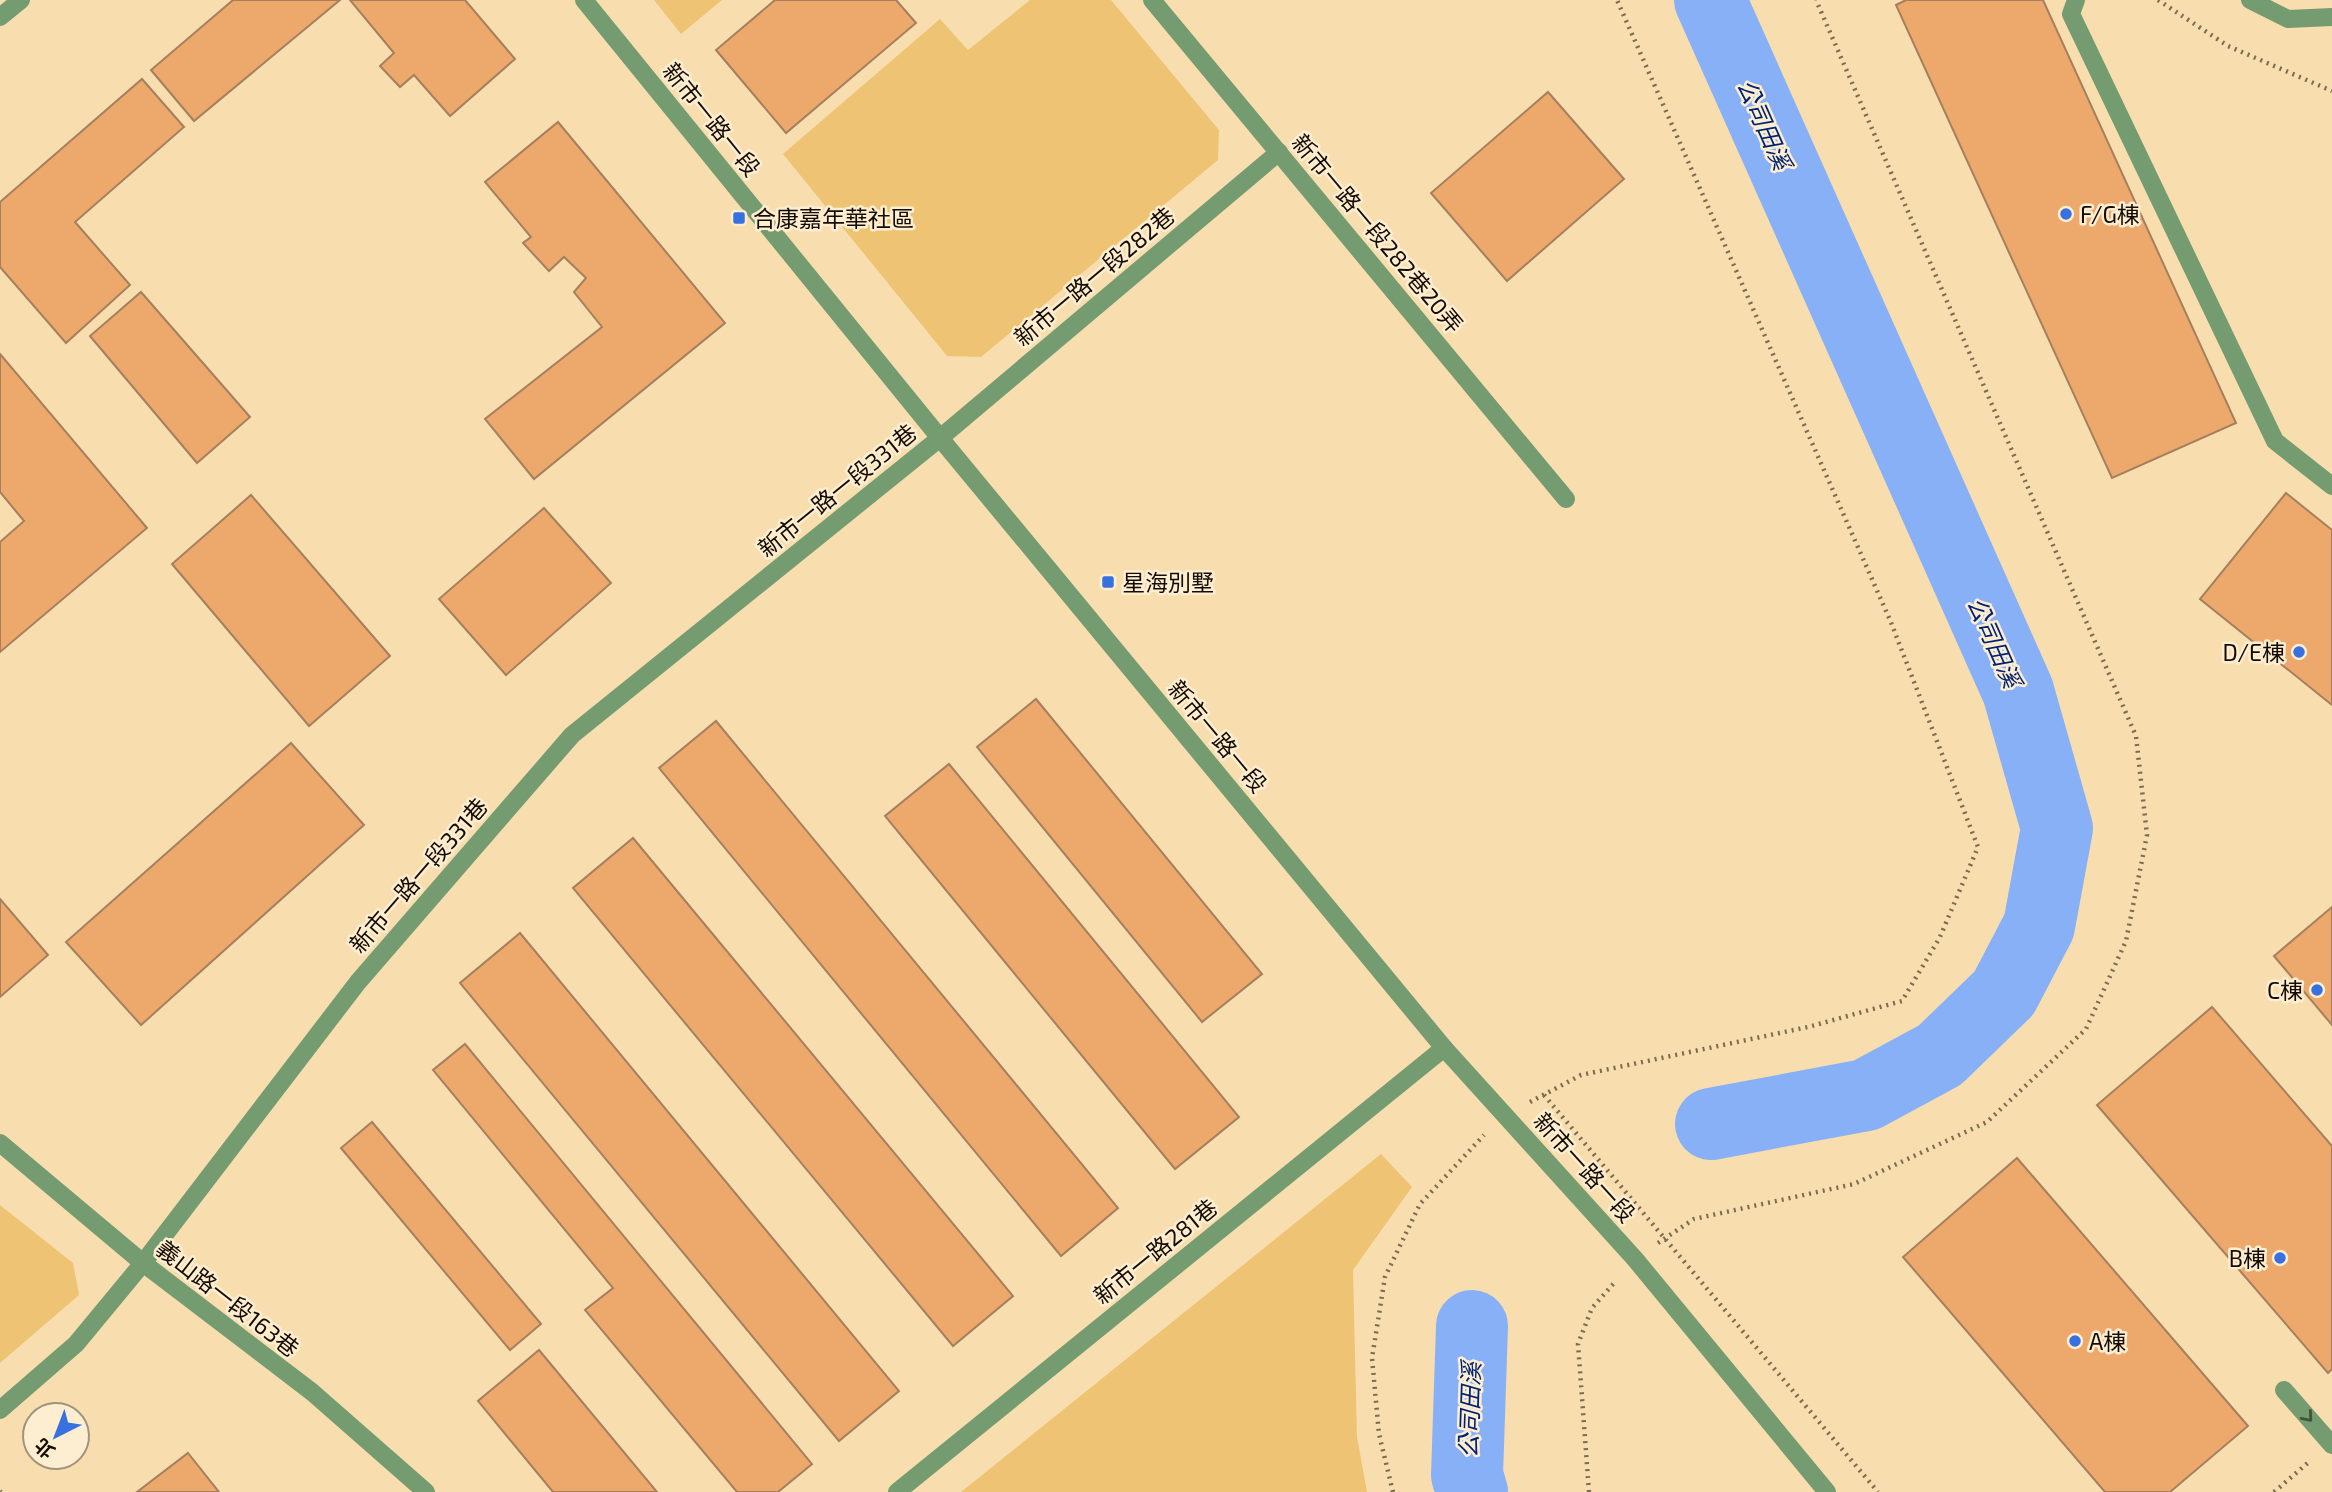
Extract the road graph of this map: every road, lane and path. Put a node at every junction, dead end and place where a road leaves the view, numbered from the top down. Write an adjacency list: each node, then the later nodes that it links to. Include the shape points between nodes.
1 (21, 0): 10 (street)
2 (584, 0): 13 (street, 新市一路一段)
3 (1152, 0): 12 (street, 新市一路一段282巷20弄)
4 (1617, 0): 17 (path, via 1890,620 1978,847 1940,937 1902,1001 1808,1027 1581,1075)
5 (1816, 0): 20 (path, via 2136,736 2147,835 2126,941 2086,1029 1987,1122 1854,1184)
6 (2076, 0): 14 (street, via 2070,14 2275,441)
7 (2158, 0): 11 (path, via 2228,46)
8 (2250, 0): 9 (street, via 2288,19)
9 (2332, 17)
10 (0, 18)
11 (2332, 91)
12 (1279, 152): 13 (street, 新市一路一段282巷); 15 (street, 新市一路一段282巷20弄)
13 (940, 438): 16 (street, 新市一路一段); 21 (street, 新市一路一段331巷, via 572,735 358,982)
14 (2332, 486)
15 (1566, 499)
16 (1444, 1048): 18 (street, 新市一路一段); 27 (street, 新市一路281巷)
17 (1544, 1095): 18 (path); 31 (path)
18 (1504, 1115): 28 (path, via 1420,1204 1385,1277 1372,1358 1379,1434); 30 (street, 新市一路一段, via 1635,1259)
19 (0, 1143): 21 (street, 義山路一段163巷)
20 (1694, 1219)
21 (143, 1263): 24 (street, 新市一路一段331巷, via 76,1344); 26 (street, 義山路一段163巷, via 312,1392)
22 (1578, 1343): 29 (path)
23 (2284, 1390): 25 (street, one-way to 25)
24 (0, 1410)
25 (2331, 1444): 32 (path)
26 (426, 1492)
27 (897, 1492)
28 (1393, 1492)
29 (1589, 1492)
30 (1827, 1492)
31 (1878, 1492)
32 (2274, 1492)

